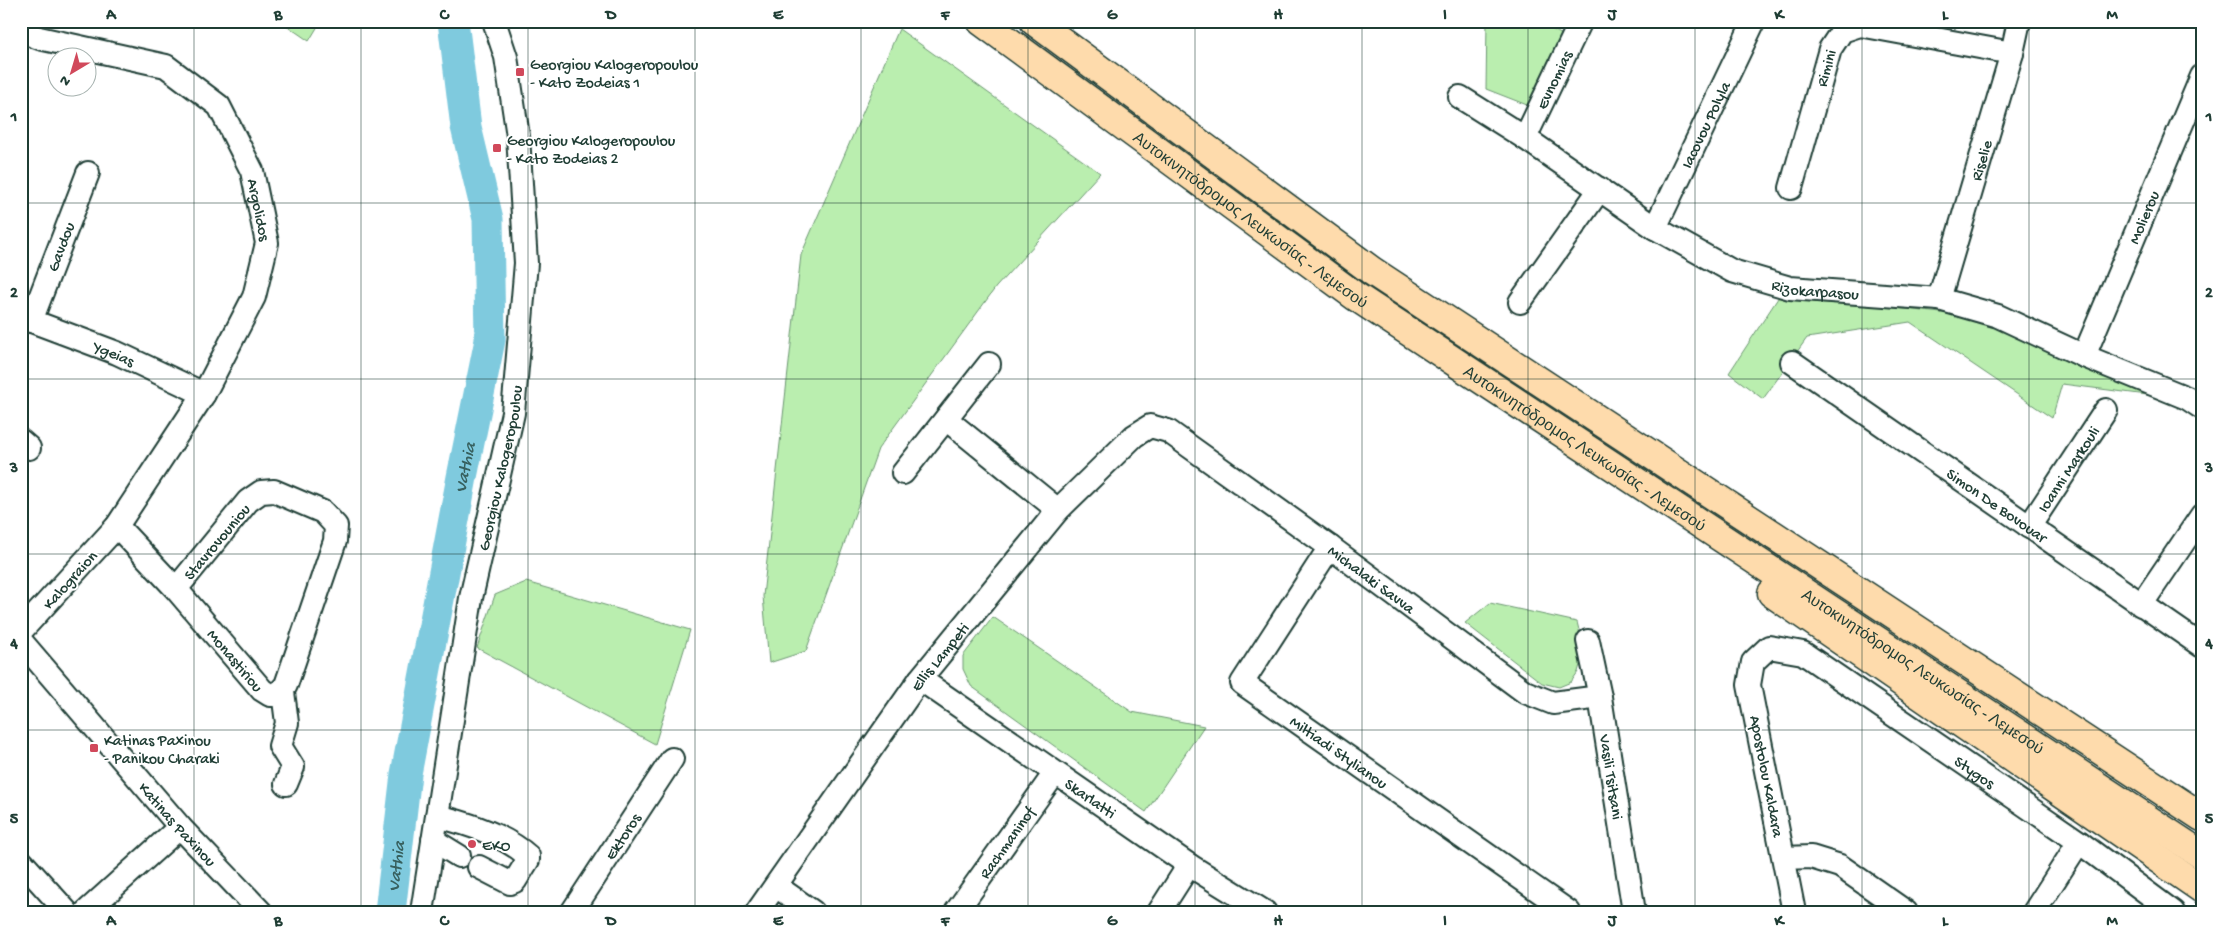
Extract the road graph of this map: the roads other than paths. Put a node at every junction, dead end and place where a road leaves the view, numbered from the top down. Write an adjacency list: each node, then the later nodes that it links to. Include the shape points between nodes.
1 (494, 21): 50 (street, Georgiou Kalogeropoulou, via 506,57 518,136 526,263 513,413 470,598)
2 (981, 21): 16 (highway, Αυτοκινητόδρομος Λευκωσίας - Λεμεσού)
3 (1034, 21): 49 (highway, Αυτοκινητόδρομος Λευκωσίας - Λεμεσού, via 1372,271)
4 (1582, 21): 11 (street, Evnomias)
5 (1754, 21): 15 (street, Iacovou Polyla)
6 (2019, 21): 8 (street, Riselie)
7 (21, 31): 23 (street, Argolidos, via 39,38 166,66 219,106 252,171 268,243 254,296)
8 (2012, 54): 13 (street, Rimini, via 1860,25 1842,31 1830,49); 17 (street, Riselie)
9 (2202, 76): 20 (street, Molierou)
10 (1460, 97): 11 (street, Rizokarpasou)
11 (1526, 138): 14 (street, Rizokarpasou)
12 (88, 173): 19 (street, Gavdou)
13 (1791, 188)
14 (1600, 189): 15 (street, Rizokarpasou); 18 (street)
15 (1655, 228): 17 (street, Rizokarpasou, via 1732,271 1790,288)
16 (1355, 296): 45 (highway, Αυτοκινητόδρομος Λευκωσίας - Λεμεσού); 62 (highway, via 1499,405)
17 (1939, 299): 20 (street, Rizokarpasou, via 1998,316)
18 (1520, 302)
19 (26, 319): 23 (street, Ygeias, via 117,353)
20 (2084, 356): 24 (street, Rizokarpasou, via 2186,398)
21 (1792, 362): 33 (street, Simon De Bovouar)
22 (989, 364): 26 (street)
23 (204, 394): 31 (street, Argolidos)
24 (2202, 408)
25 (2106, 410): 33 (street, Ioanni Markouli)
26 (946, 419): 28 (street); 29 (street)
27 (1150, 426): 29 (street, Ellis Lampeti, via 1134,436); 34 (street, Michalaki Savva, via 1168,431)
28 (903, 473)
29 (1058, 510): 42 (street, Ellis Lampeti)
30 (2202, 515): 36 (street)
31 (117, 526): 35 (street, Monastiriou); 37 (street, Kalograion)
32 (336, 526): 35 (street, Stavrovouniou, via 323,512 274,491 261,492 248,501); 43 (street, Monastiriou, via 335,541)
33 (2029, 527): 36 (street, Simon De Bovouar)
34 (1330, 547): 44 (street, Michalaki Savva, via 1525,692 1553,703); 73 (street, Miltiadi Stylianou, via 1242,683)
35 (176, 589): 43 (street, Monastiriou, via 262,690 278,696)
36 (2141, 605): 40 (street, Simon De Bovouar)
37 (21, 631)
38 (21, 641): 51 (street, Katinas Paxinou)
39 (1588, 641): 44 (street, Vasili Tsitsani)
40 (2202, 646)
41 (1769, 647): 53 (street, Stygos, via 1803,653); 56 (street, Apostolou Kaldara, via 1753,662 1749,685)
42 (920, 679): 47 (street, Skarlatti); 61 (street, Ellis Lampeti)
43 (283, 692): 48 (street, via 287,723 280,746 293,767)
44 (1600, 697): 74 (street, Vasili Tsitsani)
45 (2000, 720): 54 (highway, Αυτοκινητόδρομος Λευκωσίας - Λεμεσού); 60 (highway)
46 (672, 759): 67 (street, Ektoros)
47 (1055, 773): 58 (street, Skarlatti); 70 (street, Rachmaninof)
48 (286, 784)
49 (2197, 813)
50 (437, 816): 52 (street, Georgiou Kalogeropoulou); 59 (street, via 490,834 528,856 510,883)
51 (180, 828): 64 (street); 65 (street, Katinas Paxinou)
52 (433, 840): 55 (street); 66 (street, Georgiou Kalogeropoulou)
53 (2079, 842): 77 (street); 78 (street, Stygos)
54 (2202, 855)
55 (459, 856)
56 (1784, 858): 75 (street, Apostolou Kaldara); 76 (street, via 1811,857 1840,866)
57 (21, 861): 63 (street)
58 (1189, 865): 71 (street); 72 (street, Skarlatti)
59 (479, 867)
60 (2202, 875)
61 (776, 886): 68 (street, Ellis Lampeti); 69 (street)
62 (2202, 889)
63 (67, 912)
64 (86, 912)
65 (262, 912)
66 (422, 912)
67 (572, 912)
68 (757, 912)
69 (813, 912)
70 (956, 912)
71 (1159, 912)
72 (1265, 912)
73 (1569, 912)
74 (1634, 912)
75 (1794, 912)
76 (1906, 912)
77 (2034, 912)
78 (2173, 912)

